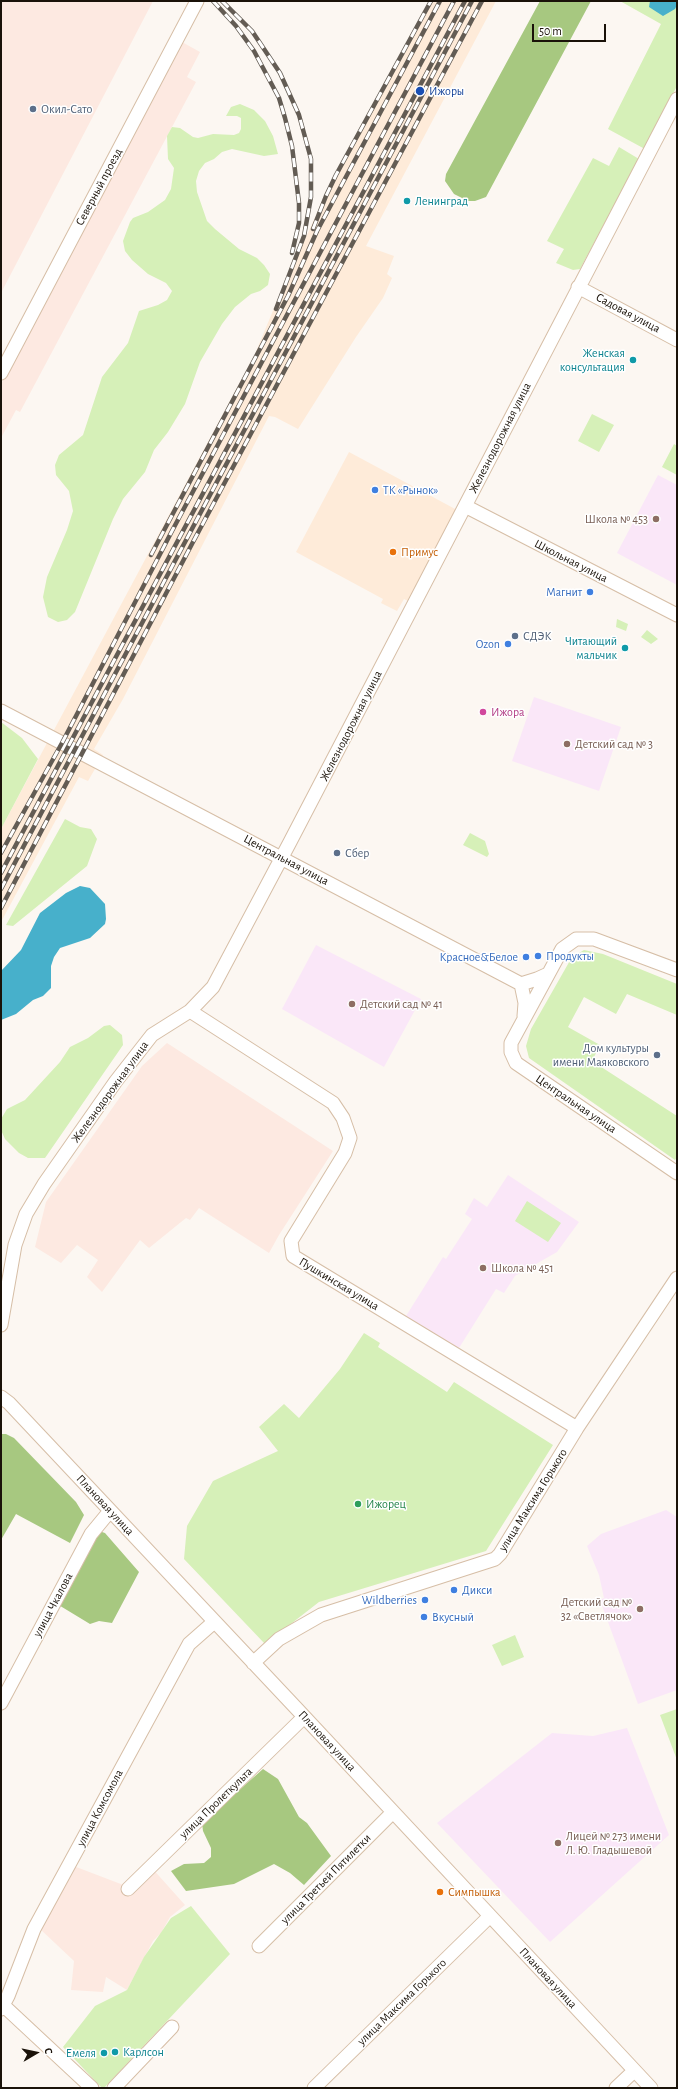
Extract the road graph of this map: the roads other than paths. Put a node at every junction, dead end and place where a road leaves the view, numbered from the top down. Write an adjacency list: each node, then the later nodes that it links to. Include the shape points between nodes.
1 (196, 1): 5 (street, Северный проезд)
2 (677, 99): 3 (street, Железнодорожная улица)
3 (578, 287): 4 (street, Садовая улица); 6 (street, Железнодорожная улица)
4 (677, 340)
5 (1, 372)
6 (465, 506): 7 (street, Школьная улица); 9 (street, Железнодорожная улица)
7 (677, 615)
8 (1, 711): 9 (street, Центральная улица)
9 (282, 858): 12 (street, Центральная улица); 13 (street, Железнодорожная улица, via 213,987)
10 (677, 970): 11 (street, Центральная улица, via 594,939 585,938 576,939 565,946)
11 (548, 974): 12 (street); 14 (street, Центральная улица)
12 (521, 984): 14 (street, Центральная улица, via 525,1003)
13 (190, 1010): 17 (street, Железнодорожная улица, via 152,1035 116,1081 26,1214 15,1245); 19 (street, Пушкинская улица, via 333,1103 343,1118 350,1138 345,1153 291,1241 293,1256)
14 (524, 1018): 15 (street, Центральная улица, via 511,1043 511,1052 516,1064)
15 (677, 1173)
16 (677, 1278): 19 (street, улица Максима Горького)
17 (1, 1326)
18 (1, 1397): 20 (street, Плановая улица)
19 (577, 1428): 22 (street, улица Максима Горького, via 495,1559 321,1615 279,1639)
20 (110, 1511): 21 (street, Плановая улица); 23 (street, улица Чкалова, via 91,1534)
21 (214, 1622): 22 (street, Плановая улица); 29 (street, улица Комсомола, via 189,1644 34,1929)
22 (253, 1663): 24 (street, Плановая улица)
23 (1, 1702)
24 (304, 1717): 25 (street, Плановая улица); 26 (street, улица Пролеткульта)
25 (394, 1812): 27 (street, Плановая улица); 28 (street, улица Третьей Пятилетки)
26 (128, 1889)
27 (490, 1916): 31 (street, Плановая улица); 34 (street, улица Максима Горького)
28 (259, 1946)
29 (3, 2008): 32 (street)
30 (172, 2027): 33 (street)
31 (634, 2071): 35 (street); 36 (street, Плановая улица)
32 (92, 2088)
33 (114, 2088)
34 (314, 2088)
35 (616, 2088)
36 (651, 2088)

